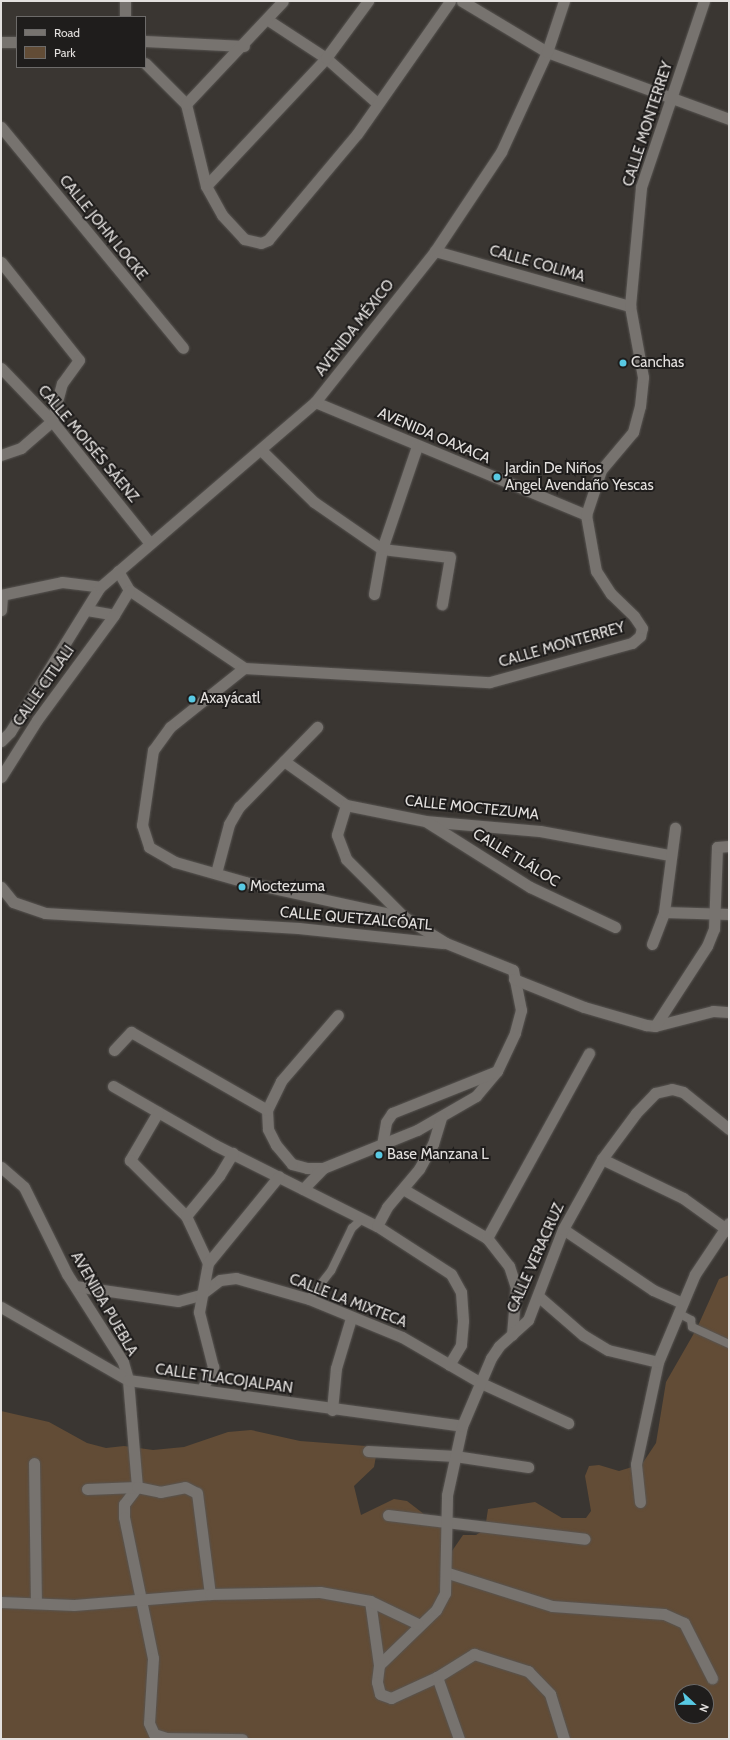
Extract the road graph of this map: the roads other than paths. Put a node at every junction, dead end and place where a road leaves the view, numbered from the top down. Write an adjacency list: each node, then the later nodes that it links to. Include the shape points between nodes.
1 (125, 1): 8 (street)
2 (283, 1): 9 (street)
3 (368, 1): 15 (street)
4 (450, 1): 19 (street)
5 (462, 1): 14 (street)
6 (564, 1): 14 (street, AVENIDA MÉXICO)
7 (704, 1): 17 (street, CALLE MONTERREY)
8 (125, 16)
9 (268, 20): 13 (street); 15 (street)
10 (146, 41): 13 (street)
11 (1, 42): 12 (street)
12 (16, 42)
13 (244, 46): 18 (street)
14 (547, 52): 17 (street); 23 (street, AVENIDA MÉXICO, via 502,152)
15 (326, 58): 19 (street); 22 (street)
16 (146, 63): 18 (street)
17 (673, 98): 20 (street); 25 (street, CALLE MONTERREY, via 641,187)
18 (186, 104): 22 (street)
19 (378, 104): 22 (street, via 268,240 254,244 244,239 222,215)
20 (729, 119)
21 (1, 127): 26 (street, CALLE JOHN LOCKE)
22 (206, 186)
23 (435, 251): 25 (street, CALLE COLIMA); 28 (street, AVENIDA MÉXICO)
24 (1, 262): 29 (street, via 78,356 77,366 58,394)
25 (630, 306): 33 (street, CALLE MONTERREY, via 643,377 640,406 633,432 601,470)
26 (182, 348)
27 (1, 368): 29 (street, CALLE MOISÉS SÁENZ)
28 (315, 402): 30 (street, AVENIDA OAXACA); 31 (street, AVENIDA MÉXICO)
29 (52, 421): 32 (street, via 21,448); 34 (street, CALLE MOISÉS SÁENZ)
30 (417, 446): 33 (street, AVENIDA OAXACA); 35 (street)
31 (261, 450): 34 (street, AVENIDA MÉXICO, via 190,512); 35 (street, via 314,502)
32 (1, 455)
33 (586, 516): 45 (street, CALLE MONTERREY, via 596,571 642,628 632,643 490,682)
34 (149, 542): 36 (street, AVENIDA MÉXICO)
35 (382, 549): 39 (street); 41 (street, via 432,557 450,557)
36 (118, 571): 37 (street, AVENIDA MÉXICO); 38 (street)
37 (100, 587): 40 (street, via 62,582); 43 (street, AVENIDA MÉXICO)
38 (129, 590): 44 (street); 45 (street)
39 (374, 594)
40 (2, 595): 42 (street)
41 (442, 604)
42 (1, 610)
43 (87, 610): 44 (street); 47 (street, via 10,732)
44 (114, 615): 49 (street, CALLE CITLALI, via 37,720)
45 (244, 668): 55 (street, CALLE QUETZALCÓATL, via 170,727 153,750 147,775 142,825 149,847 175,862)
46 (317, 727): 48 (street)
47 (1, 741)
48 (284, 761): 50 (street, CALLE MOCTEZUMA); 55 (street, via 238,807 229,824)
49 (1, 777)
50 (346, 805): 51 (street, CALLE MOCTEZUMA); 60 (street, via 337,835 346,859)
51 (425, 821): 54 (street, CALLE MOCTEZUMA, via 516,827); 61 (street, CALLE TLÁLOC, via 530,887)
52 (675, 828): 54 (street)
53 (729, 846): 58 (street, via 717,847)
54 (670, 855): 57 (street)
55 (216, 873): 60 (street, CALLE QUETZALCÓATL)
56 (1, 887): 62 (street, CALLE QUETZALCÓATL, via 13,902 45,913 299,928)
57 (664, 912): 58 (street); 63 (street)
58 (715, 914): 59 (street); 67 (street, via 714,929 707,946)
59 (729, 914)
60 (404, 917): 62 (street, CALLE QUETZALCÓATL)
61 (615, 927)
62 (446, 943): 64 (street, via 513,970)
63 (652, 944)
64 (514, 978): 67 (street, via 584,1007); 70 (street, via 519,1017)
65 (729, 1012): 67 (street, via 713,1011)
66 (338, 1015): 72 (street, via 281,1081)
67 (655, 1026)
68 (114, 1050): 72 (street, via 131,1032)
69 (589, 1053): 89 (street)
70 (497, 1071): 74 (street, via 476,1096); 76 (street, via 392,1113 386,1122)
71 (113, 1086): 73 (street)
72 (267, 1110): 80 (street, via 268,1128 276,1145 292,1164)
73 (158, 1112): 77 (street); 84 (street, via 130,1160)
74 (442, 1117): 76 (street); 83 (street, via 433,1144)
75 (729, 1129): 78 (street, CALLE VERACRUZ, via 683,1092 672,1089 655,1093 636,1113)
76 (382, 1145): 80 (street)
77 (233, 1153): 81 (street); 84 (street, via 219,1176)
78 (602, 1159): 87 (street, via 683,1198); 88 (street, CALLE VERACRUZ)
79 (1, 1167): 91 (street, AVENIDA PUEBLA, via 24,1187)
80 (323, 1168): 82 (street)
81 (279, 1176): 82 (street); 90 (street)
82 (304, 1189): 85 (street)
83 (403, 1189): 86 (street, via 387,1206); 89 (street)
84 (186, 1216): 90 (street)
85 (362, 1219): 86 (street); 94 (street, via 352,1228 331,1271)
86 (377, 1226): 101 (street, via 451,1274 461,1292 461,1345)
87 (728, 1228): 96 (street, via 695,1274)
88 (563, 1229): 93 (street, CALLE VERACRUZ); 96 (street)
89 (487, 1238): 98 (street, via 509,1266 516,1287)
90 (208, 1263): 92 (street)
91 (75, 1286): 92 (street, CALLE LA MIXTECA, via 178,1301); 102 (street, AVENIDA PUEBLA, via 123,1362)
92 (200, 1295): 94 (street, CALLE LA MIXTECA, via 220,1280 236,1278); 104 (street, via 199,1312 213,1367)
93 (538, 1296): 98 (street, CALLE VERACRUZ, via 528,1320); 100 (street, via 583,1335 608,1350)
94 (309, 1299): 97 (street, CALLE LA MIXTECA)
95 (1, 1307): 102 (street, CALLE TLACOJALPAN)
96 (680, 1308): 99 (street, via 691,1320 692,1327); 100 (street)
97 (351, 1318): 101 (street, CALLE LA MIXTECA, via 402,1337); 105 (street, via 336,1368)
98 (512, 1335): 103 (street, CALLE VERACRUZ, via 498,1346)
99 (729, 1344)
100 (658, 1362): 114 (street, via 636,1464)
101 (449, 1365): 103 (street, CALLE LA MIXTECA)
102 (128, 1380): 104 (street, CALLE TLACOJALPAN); 112 (street, AVENIDA PUEBLA)
103 (481, 1383): 106 (street, CALLE LA MIXTECA); 107 (street, CALLE VERACRUZ)
104 (202, 1389): 105 (street, CALLE TLACOJALPAN)
105 (332, 1410): 107 (street, CALLE TLACOJALPAN)
106 (568, 1423)
107 (462, 1426): 109 (street, CALLE VERACRUZ)
108 (368, 1451): 109 (street)
109 (455, 1456): 111 (street); 116 (street, CALLE VERACRUZ)
110 (34, 1463): 123 (street)
111 (528, 1467)
112 (137, 1487): 113 (street); 119 (street, via 160,1492 185,1486 197,1493); 120 (street, via 124,1504 124,1517)
113 (87, 1490)
114 (640, 1502)
115 (388, 1515): 116 (street)
116 (446, 1522): 117 (street); 118 (street, CALLE VERACRUZ)
117 (586, 1539)
118 (448, 1573): 124 (street, CALLE VERACRUZ, via 445,1593 436,1610); 127 (street, via 552,1606 664,1614 684,1623)
119 (210, 1594): 120 (street); 121 (street, via 320,1592)
120 (141, 1600): 123 (street, via 74,1606); 128 (street, via 153,1658 149,1723 154,1734 166,1738)
121 (370, 1601): 124 (street); 125 (street)
122 (1, 1602): 123 (street)
123 (36, 1603)
124 (418, 1624): 125 (street, CALLE VERACRUZ)
125 (380, 1665): 126 (street, via 376,1682 380,1694 391,1698)
126 (437, 1677): 129 (street); 130 (street, via 474,1654 528,1671 550,1694)
127 (712, 1678)
128 (242, 1739)
129 (459, 1739)
130 (564, 1739)

